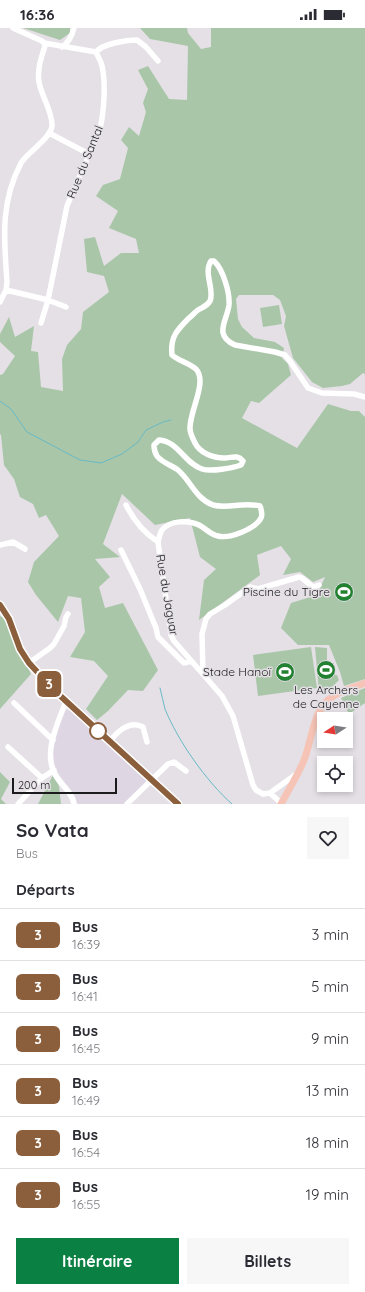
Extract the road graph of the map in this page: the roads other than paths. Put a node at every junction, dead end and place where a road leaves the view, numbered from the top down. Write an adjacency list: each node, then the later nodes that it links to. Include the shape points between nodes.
1 (13, 28): 3 (street)
2 (74, 28): 4 (street, via 72,37)
3 (44, 43): 4 (street); 7 (street, via 38,75 52,121)
4 (62, 47): 5 (street)
5 (96, 52): 6 (street, via 104,46 137,40); 8 (street, Rue du Santal, via 103,71 103,109 100,128)
6 (158, 61)
7 (49, 133): 8 (street); 9 (street, via 17,170 5,203)
8 (89, 154): 11 (street, Rue du Santal, via 67,206)
9 (2, 229): 10 (street)
10 (6, 290): 11 (street); 12 (street)
11 (48, 300): 13 (street); 14 (street, Rue du Santal)
12 (0, 302)
13 (66, 308)
14 (41, 323)
15 (365, 397): 17 (street, Rue du Jaguar, via 322,393 308,388 285,355 229,343 222,328 229,305 227,290 220,267 214,261 210,261 210,300 177,330 172,342 172,355 196,369 201,380 190,429 195,444 200,450 217,458 240,457 242,465 202,469 165,440 159,440 154,445 154,450 158,457 178,469 205,500 220,506 260,506 262,517 256,524 238,534 218,536 194,523 169,524 162,530)
16 (126, 505): 17 (street, via 135,522)
17 (158, 542): 24 (street, Rue du Jaguar, via 171,637)
18 (0, 545): 19 (street, via 13,542)
19 (25, 549)
20 (121, 550): 24 (street, via 140,589 158,637 184,663)
21 (318, 585): 26 (street, via 313,587 299,577 258,589 250,587 210,614 202,634)
22 (0, 605): 25 (main road)
23 (68, 614): 25 (street, via 54,644)
24 (191, 661): 26 (street, Rue du Jaguar)
25 (29, 663): 28 (main road)
26 (203, 674): 41 (street, Rue du Jaguar, via 230,708 253,785 263,794)
27 (365, 683): 36 (main road, via 339,693 322,706)
28 (66, 701): 30 (street); 31 (main road)
29 (14, 703): 30 (street)
30 (53, 740): 34 (street, via 50,757)
31 (110, 741): 32 (street, via 120,729 137,725 143,727); 38 (main road)
32 (147, 742)
33 (8, 747): 37 (street)
34 (54, 770): 37 (street); 43 (street, via 55,775 73,797)
35 (186, 770): 38 (street, via 174,762 168,764)
36 (299, 772): 39 (street); 40 (main road)
37 (42, 778): 42 (street)
38 (152, 780): 44 (street); 45 (main road)
39 (282, 785): 40 (street); 41 (street)
40 (289, 790): 46 (main road)
41 (270, 793): 46 (street, Rue du Jaguar)
42 (18, 804)
43 (74, 804)
44 (127, 804)
45 (178, 804)
46 (281, 804)

